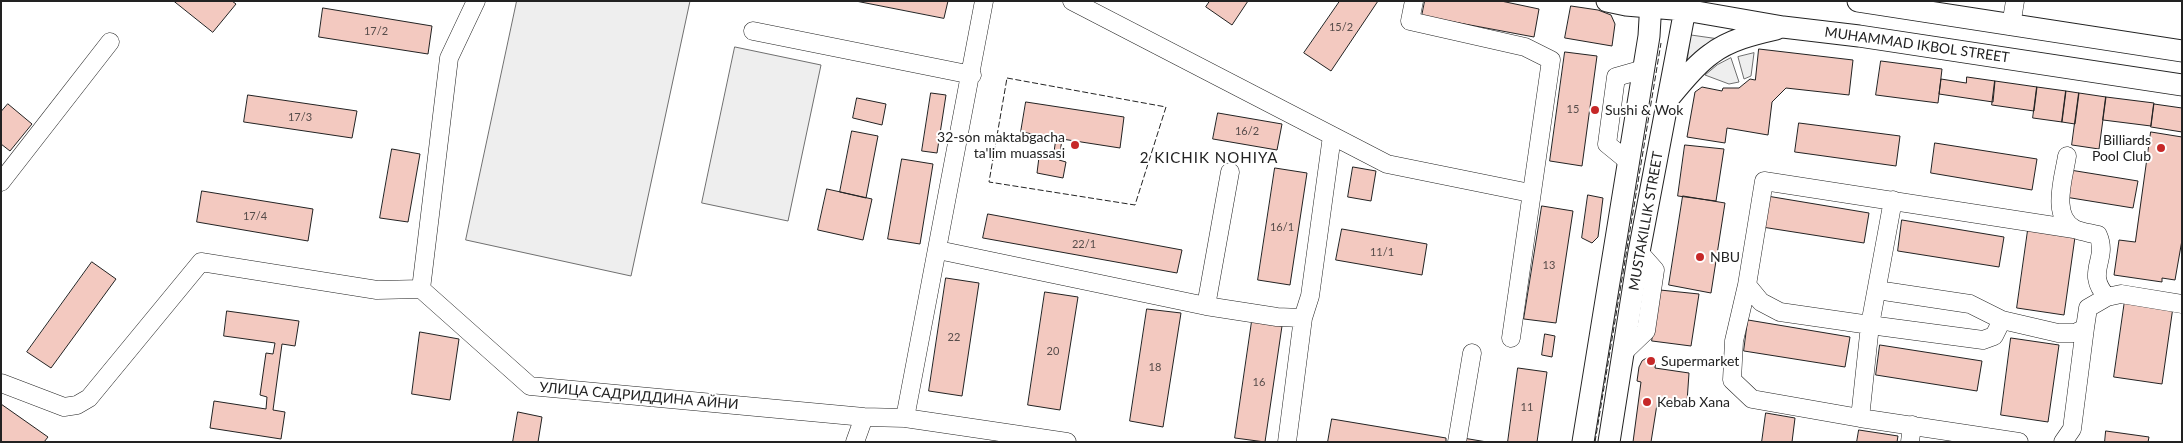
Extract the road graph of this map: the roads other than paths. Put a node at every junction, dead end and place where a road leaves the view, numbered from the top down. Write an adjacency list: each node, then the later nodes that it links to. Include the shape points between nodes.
1 (984, 1): 15 (street)
2 (1072, 1): 18 (street)
3 (1414, 1): 22 (street, via 1410,21 1525,47 1551,60)
4 (1608, 1): 8 (main road, MUHAMMAD IKBOL STREET)
5 (1858, 1): 10 (main road)
6 (2015, 1): 10 (street)
7 (469, 3): 27 (street, via 450,58)
8 (1651, 4): 9 (main road, MUHAMMAD IKBOL STREET); 47 (main road, MUSTAKILLIK STREET, via 1644,69)
9 (1684, 6): 11 (main road, MUHAMMAD IKBOL STREET); 17 (main road, MUSTAKILLIK STREET)
10 (2011, 26): 14 (main road)
11 (1783, 27): 16 (main road, MUHAMMAD IKBOL STREET); 17 (main road, via 1712,52)
12 (753, 30): 15 (street)
13 (110, 42): 21 (street)
14 (2182, 51)
15 (972, 75): 25 (street)
16 (2182, 85)
17 (1668, 99): 48 (main road, MUSTAKILLIK STREET)
18 (1332, 136): 22 (street, via 1387,164); 32 (street, via 1310,296)
19 (2067, 156): 24 (street, via 2060,205 2065,220)
20 (1230, 172): 31 (street)
21 (1, 182)
22 (1530, 193): 36 (street)
23 (1893, 200): 24 (street); 26 (street, via 1764,181); 28 (street)
24 (2074, 229): 29 (street, via 2098,235 2102,243 2096,281)
25 (938, 250): 31 (street); 40 (street)
26 (1747, 285): 34 (street, via 1761,302 1780,312); 41 (street, via 1734,341 1732,380 1752,399)
27 (420, 289): 38 (street, via 377,290 200,262 89,398 77,406 64,407); 39 (street, УЛИЦА САДРИДДИНА АЙНИ, via 530,386)
28 (1877, 290): 33 (street, via 1970,304); 34 (street)
29 (2108, 297): 30 (street, via 2121,294); 35 (street, via 2088,308)
30 (2182, 304)
31 (1206, 306): 32 (street)
32 (1303, 318): 45 (street)
33 (2002, 320): 34 (street, via 1994,336 1983,340); 35 (street, via 2058,333 2075,333)
34 (1870, 325): 41 (street)
35 (2085, 328): 50 (street, via 2072,429)
36 (1511, 338)
37 (1472, 353): 46 (street)
38 (1, 383)
39 (864, 417): 40 (street, УЛИЦА САДРИДДИНА АЙНИ); 43 (street)
40 (905, 418): 44 (street, УЛИЦА САДРИДДИНА АЙНИ)
41 (1860, 418): 42 (street)
42 (1911, 433): 49 (street)
43 (856, 442)
44 (1067, 442)
45 (1287, 442)
46 (1457, 442)
47 (1583, 442)
48 (1608, 442)
49 (2020, 442)
50 (2063, 442)

